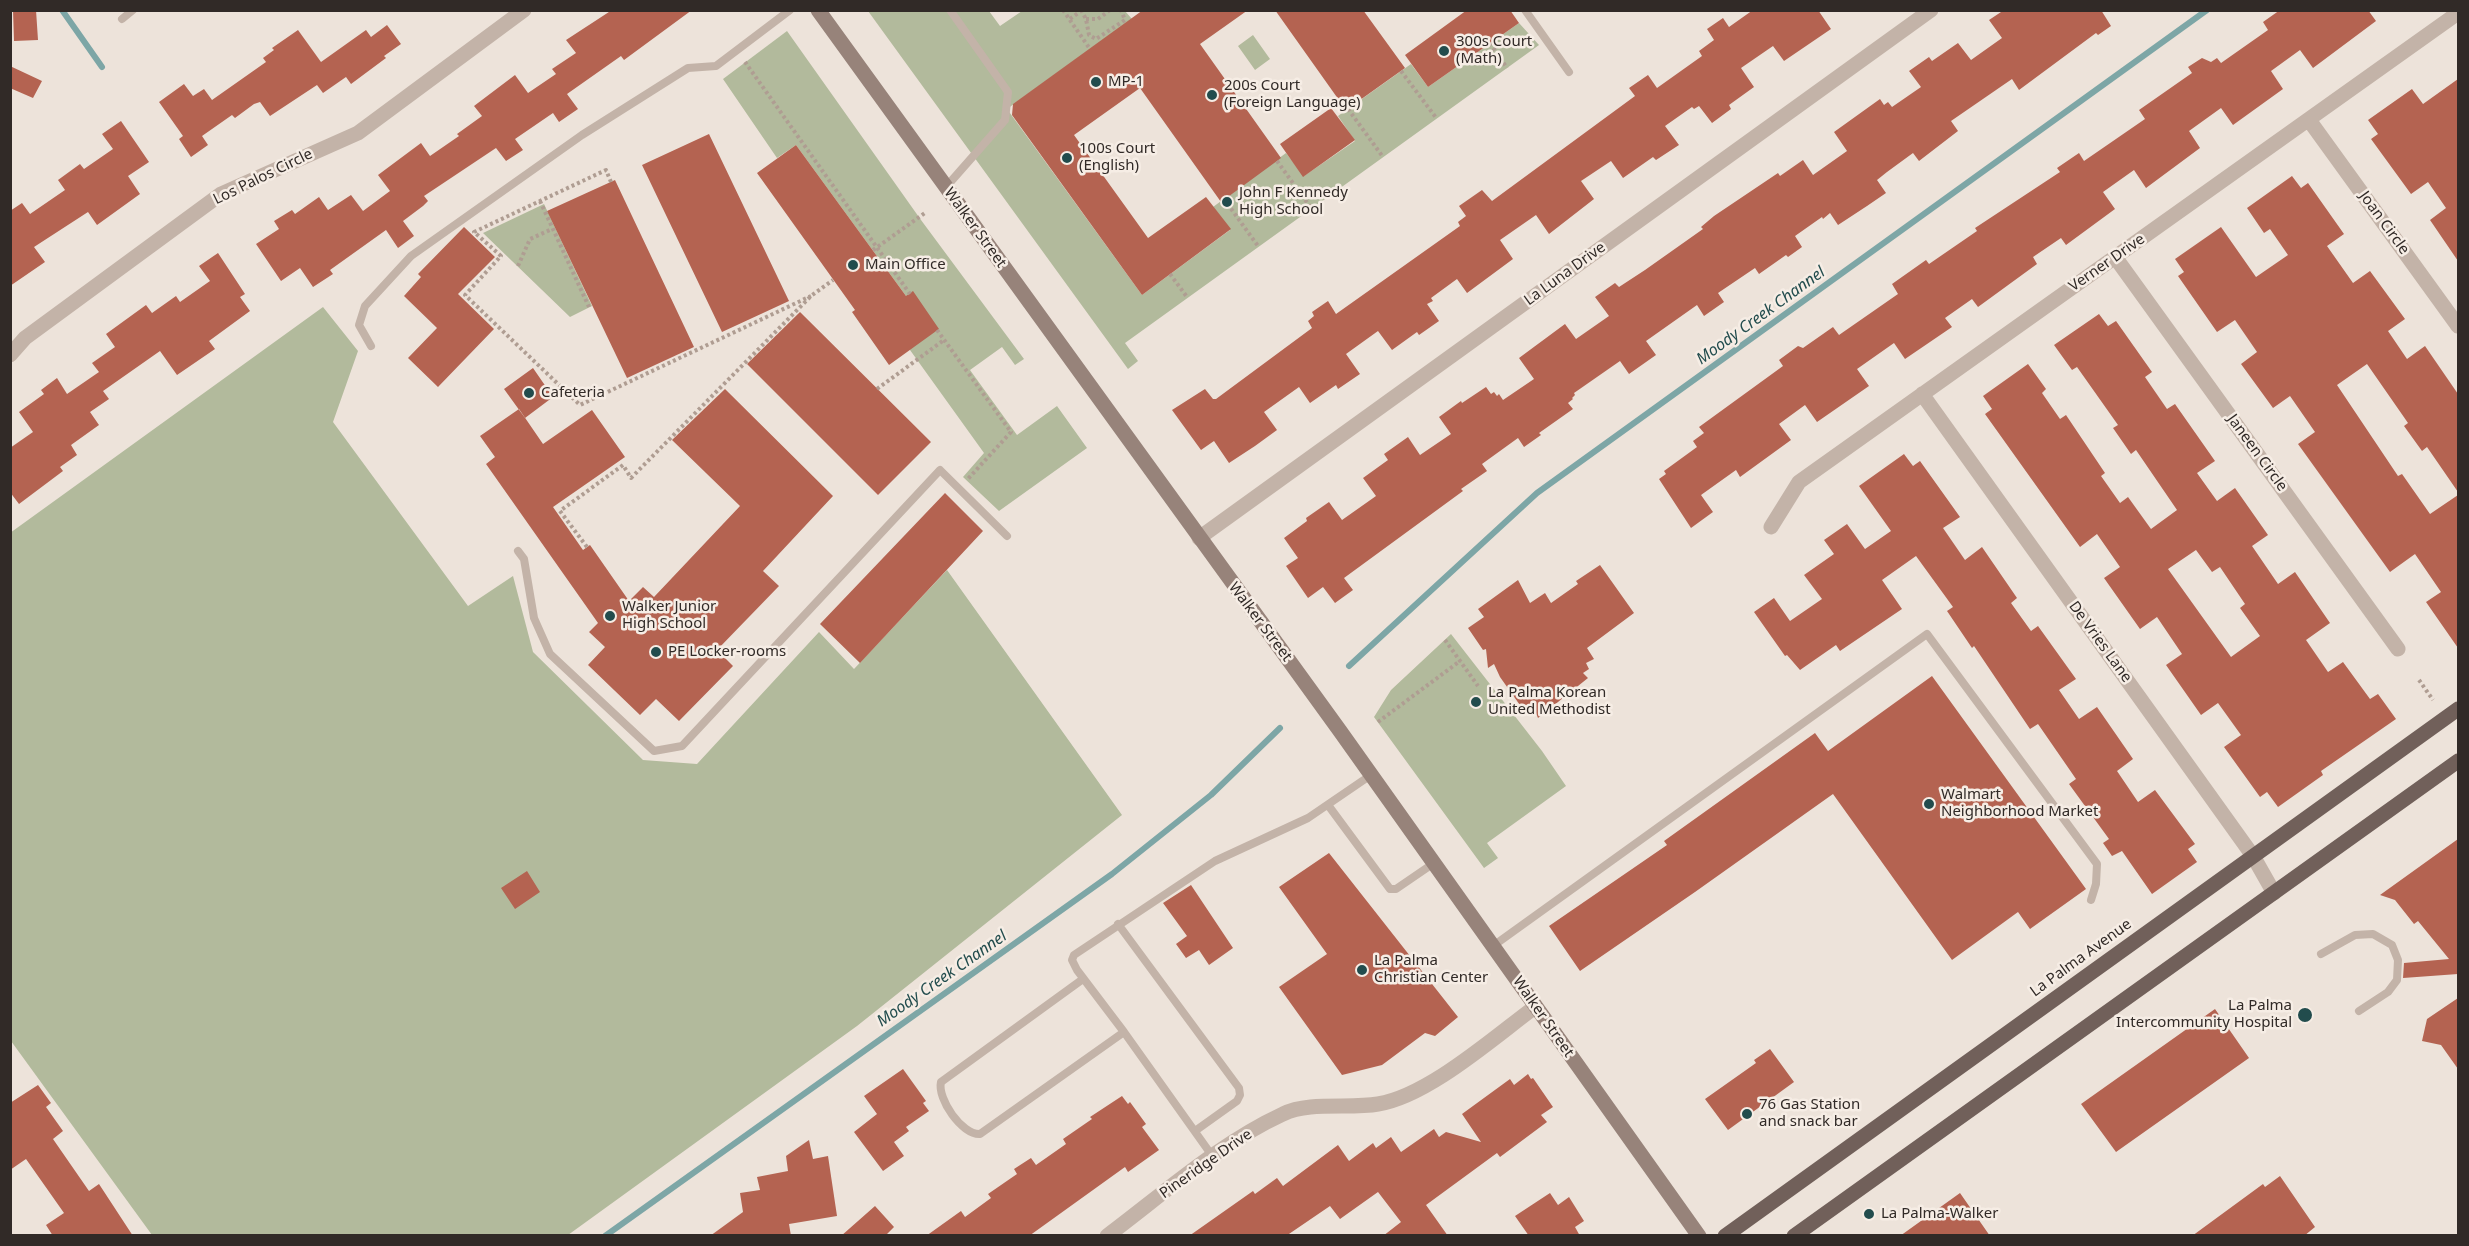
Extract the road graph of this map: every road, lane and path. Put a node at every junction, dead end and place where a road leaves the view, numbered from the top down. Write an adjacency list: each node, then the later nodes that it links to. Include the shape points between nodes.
1 (133, 10): 13 (lane)
2 (524, 10): 48 (street, Los Palos Circle, via 357,133 221,194 25,338)
3 (790, 10): 47 (lane, via 716,66 688,68 582,135 411,256 365,306 359,325)
4 (818, 10): 28 (main road, Walker Street)
5 (950, 10): 28 (lane, via 1008,92 1005,120)
6 (1063, 10): 15 (path)
7 (1110, 10): 14 (path, via 1098,19)
8 (1121, 10): 14 (path, via 1125,20 1096,39 1089,35)
9 (1525, 10): 21 (lane)
10 (1931, 10): 54 (street, La Luna Drive)
11 (1081, 11): 14 (path); 15 (path)
12 (2458, 13): 24 (street, Verner Drive)
13 (122, 19)
14 (1086, 19)
15 (1069, 20): 17 (path)
16 (1490, 43): 19 (path)
17 (1090, 49)
18 (745, 62): 35 (path)
19 (1507, 68)
20 (1401, 71): 23 (path)
21 (1569, 72)
22 (1348, 109): 25 (path)
23 (1437, 119)
24 (2309, 120): 36 (street, Verner Drive); 44 (street, Joan Circle)
25 (1383, 157)
26 (1277, 161): 31 (path)
27 (611, 182): 30 (path, via 606,170)
28 (946, 187): 54 (main road, Walker Street)
29 (1224, 199): 34 (path)
30 (540, 201): 33 (path); 41 (path, via 474,232 501,256 465,295 580,405)
31 (1311, 208)
32 (925, 213): 35 (path)
33 (552, 229): 37 (path, via 530,239); 43 (path)
34 (1258, 246)
35 (875, 249): 40 (path)
36 (2115, 257): 50 (street, Verner Drive); 58 (street, Janeen Circle)
37 (518, 267)
38 (1170, 274): 42 (path)
39 (833, 280): 41 (path)
40 (910, 294)
41 (811, 296): 55 (path, via 631,478 623,465 560,510)
42 (1187, 297)
43 (590, 307)
44 (2458, 326)
45 (937, 330): 46 (path)
46 (944, 340): 49 (path); 51 (path, via 1011,432)
47 (371, 346)
48 (10, 355)
49 (877, 389)
50 (1922, 394): 52 (street, Verner Drive, via 1799,482); 68 (street, De Vries Lane)
51 (967, 480)
52 (1771, 527)
53 (1007, 536): 56 (lane, via 940,470 682,746 654,751 550,654 534,618 524,559)
54 (1199, 538): 66 (main road, Walker Street)
55 (587, 547)
56 (518, 551)
57 (1445, 640): 59 (path)
58 (2398, 649)
59 (1460, 661): 61 (path); 64 (path)
60 (2419, 680): 62 (path)
61 (1478, 686)
62 (2433, 700)
63 (2458, 709): 68 (main road, La Palma Avenue)
64 (1378, 722)
65 (2458, 761): 70 (main road)
66 (1371, 775): 67 (lane); 69 (main road, Walker Street)
67 (1328, 805): 69 (lane, via 1390,889 1396,889); 72 (lane, via 1215,861)
68 (2253, 856): 70 (street, De Vries Lane); 83 (main road, La Palma Avenue)
69 (1434, 863): 73 (main road, Walker Street)
70 (2274, 893): 84 (main road)
71 (2091, 900): 73 (lane, via 2097,864 1927,634)
72 (1118, 924): 75 (lane, via 1074,956 1074,966); 79 (lane, via 1239,1088 1237,1101)
73 (1493, 946): 76 (main road, Walker Street)
74 (2320, 954): 77 (lane, via 2355,935 2373,934 2392,945 2398,960 2397,980 2388,992)
75 (1083, 979): 78 (lane); 78 (lane, via 941,1082 943,1099 965,1131 980,1134)
76 (1535, 1007): 80 (street, Pineridge Drive, via 1425,1088 1377,1105 1286,1112); 82 (main road, Walker Street)
77 (2359, 1011)
78 (1124, 1032): 79 (lane)
79 (1195, 1131): 80 (lane)
80 (1213, 1157): 81 (street, Pineridge Drive)
81 (1107, 1236)
82 (1699, 1236)
83 (1725, 1236)
84 (1794, 1236)

